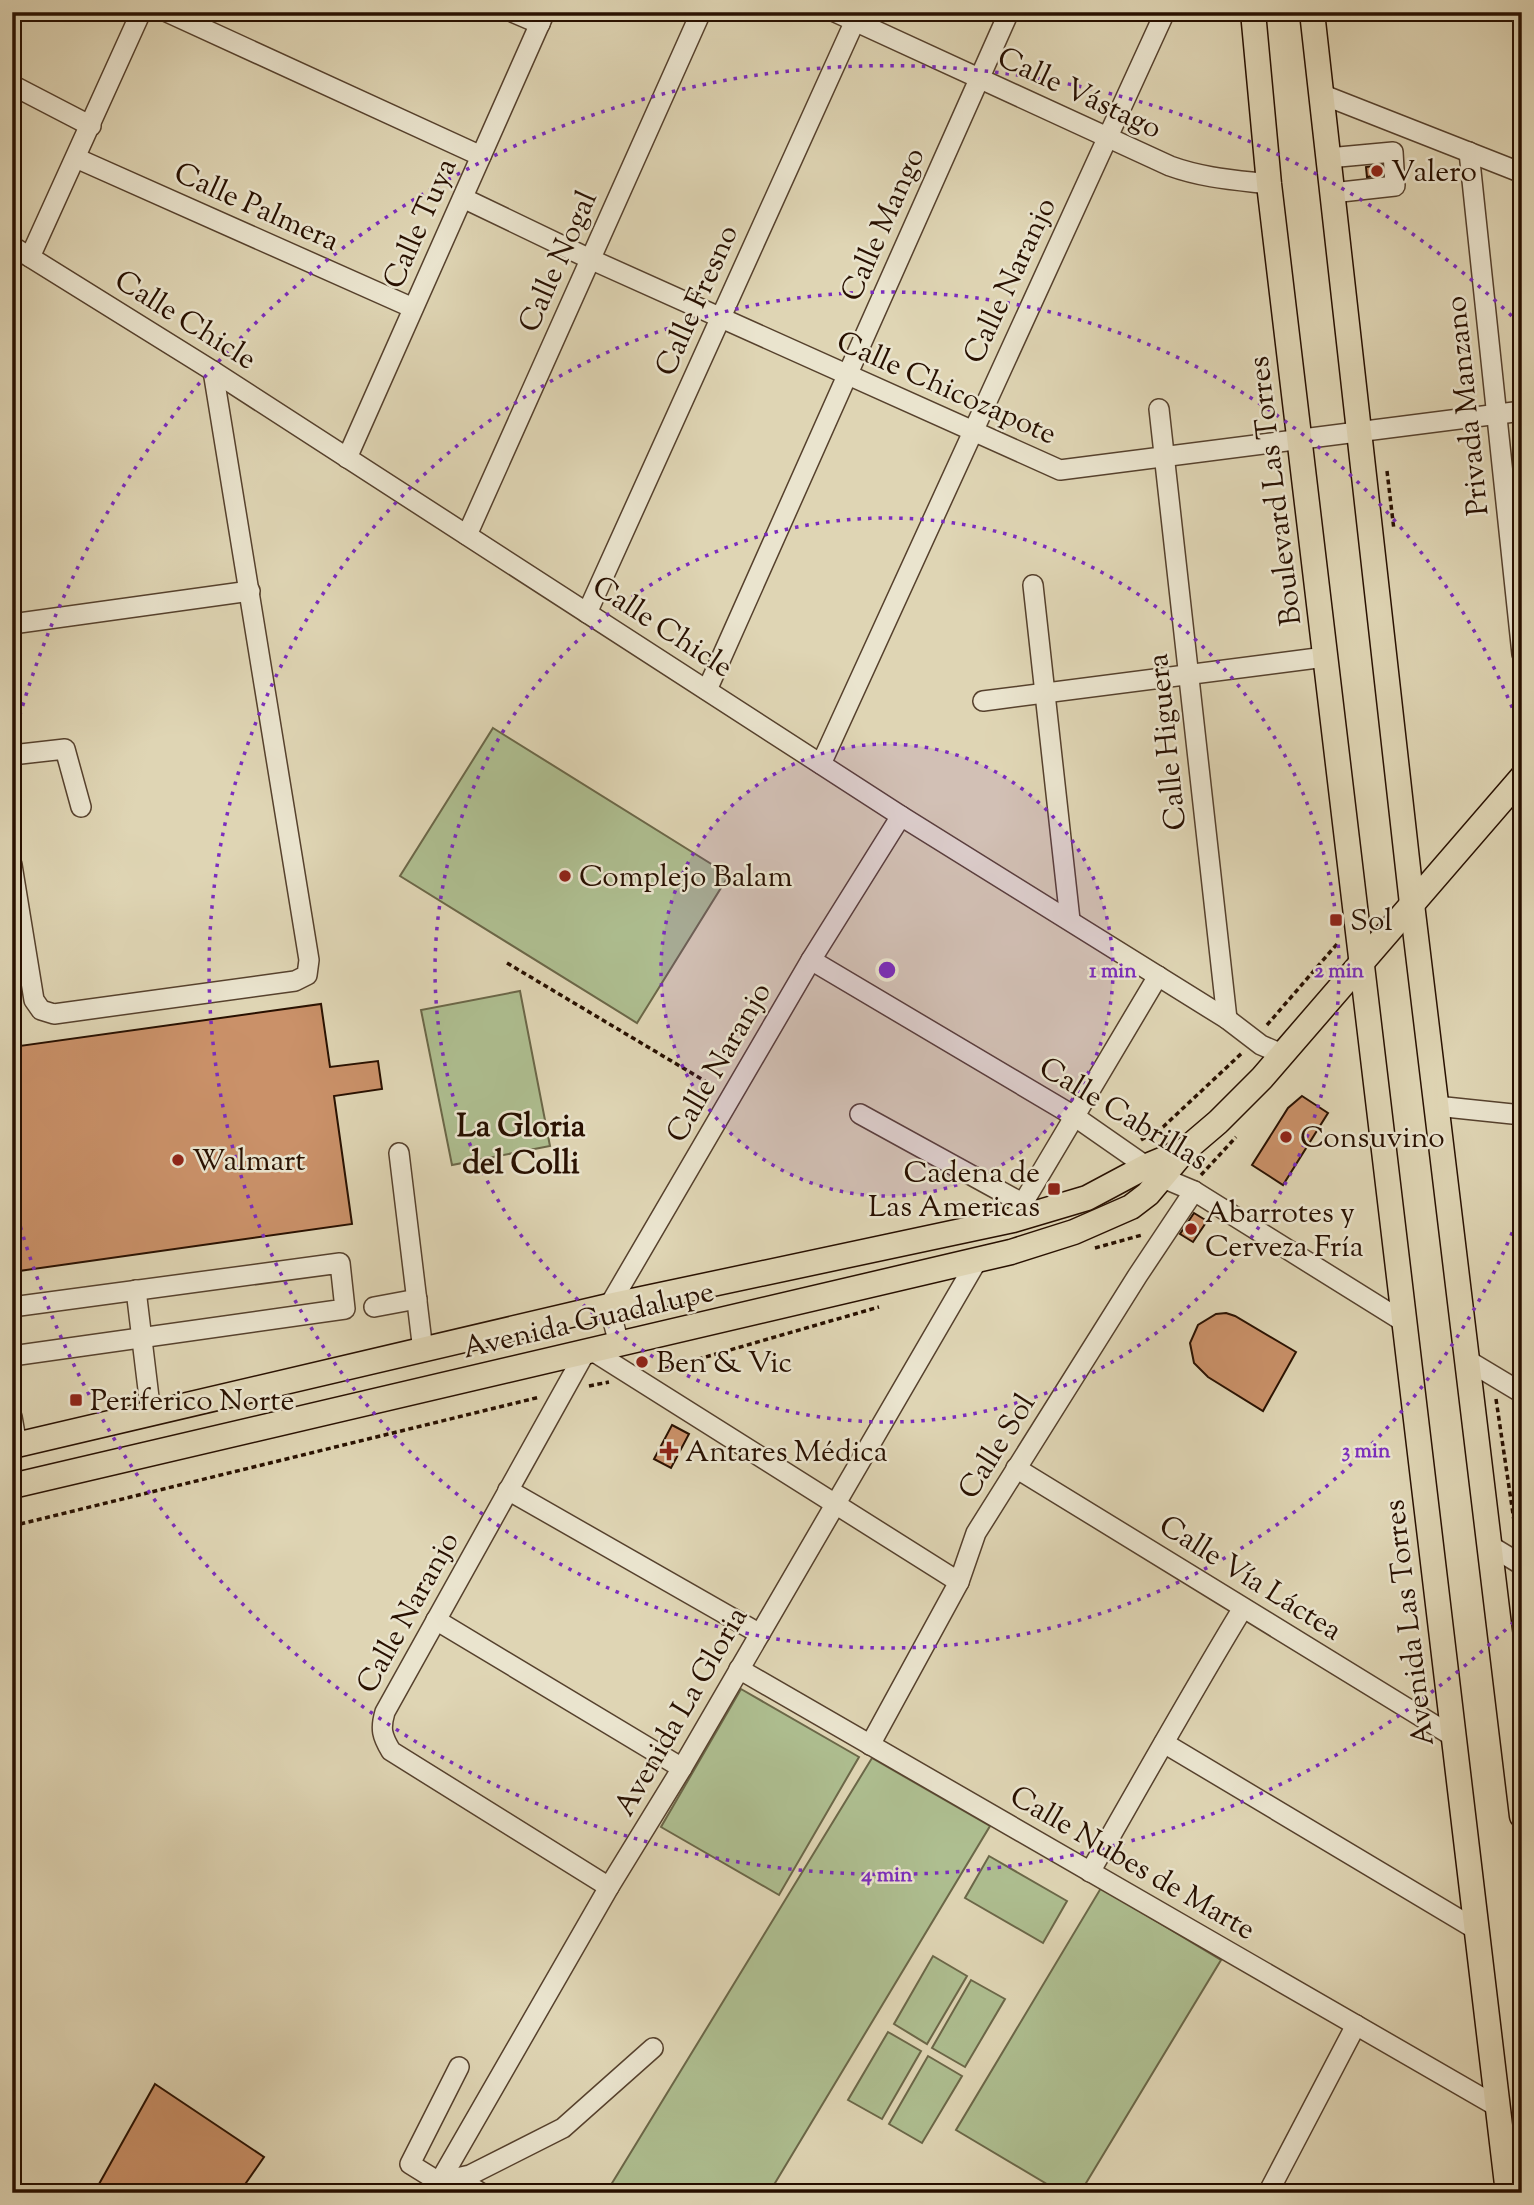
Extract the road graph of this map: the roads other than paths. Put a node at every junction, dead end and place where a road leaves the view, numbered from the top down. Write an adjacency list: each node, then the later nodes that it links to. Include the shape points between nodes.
1 (141, 12): 15 (street)
2 (167, 12): 20 (street)
3 (512, 12): 11 (street)
4 (701, 12): 29 (street, Calle Nogal)
5 (835, 12): 10 (street, Calle Vástago)
6 (1009, 12): 12 (street, Calle Mango)
7 (1165, 12): 17 (street, Calle Naranjo)
8 (1252, 12): 24 (main road, Boulevard Las Torres)
9 (1312, 12): 14 (main road)
10 (857, 17): 12 (street, Calle Vástago); 31 (street, Calle Fresno)
11 (543, 18): 20 (street, Calle Tuya)
12 (980, 78): 17 (street, Calle Vástago); 33 (street, Calle Mango)
13 (12, 85): 15 (street)
14 (1321, 94): 16 (street); 22 (main road)
15 (91, 125): 21 (street)
16 (1416, 131): 18 (street); 19 (street)
17 (1107, 136): 24 (street, Calle Vástago, via 1192,174); 37 (street, Calle Naranjo)
18 (1394, 152): 22 (street); 25 (street, via 1395,186)
19 (1469, 152): 23 (street); 36 (street, Privada Manzano)
20 (481, 156): 26 (street, Calle Tuya)
21 (76, 158): 28 (street); 30 (street, Calle Palmera)
22 (1328, 158): 25 (main road)
23 (1522, 173)
24 (1269, 184): 39 (main road, Boulevard Las Torres)
25 (1332, 194): 38 (main road)
26 (463, 198): 29 (street, Calle Chicozapote); 30 (street, Calle Tuya)
27 (12, 246): 28 (street, Calle Chicle)
28 (30, 257): 32 (street, Calle Chicle)
29 (590, 258): 31 (street, Calle Chicozapote); 42 (street, Calle Nogal)
30 (414, 308): 40 (street, Calle Tuya)
31 (720, 317): 33 (street, Calle Chicozapote); 45 (street, Calle Fresno)
32 (213, 371): 40 (street, Calle Chicle); 44 (street)
33 (848, 375): 37 (street, Calle Chicozapote); 50 (street, Calle Mango)
34 (1159, 409): 41 (street, Calle Higuera)
35 (1522, 411): 36 (street, Calle Chicozapote)
36 (1496, 414): 38 (street, Calle Chicozapote); 47 (street, Privada Manzano)
37 (973, 431): 41 (street, Calle Chicozapote, via 1060,470); 54 (street, Calle Naranjo)
38 (1359, 433): 39 (street, Calle Chicozapote); 59 (main road)
39 (1300, 441): 41 (street, Calle Chicozapote); 48 (main road, Boulevard Las Torres)
40 (348, 457): 42 (street, Calle Chicle)
41 (1164, 458): 49 (street, Calle Higuera)
42 (467, 535): 45 (street, Calle Chicle)
43 (1033, 585): 51 (street)
44 (250, 591): 46 (street); 58 (street, via 309,960 307,975 295,981 108,1007 54,1014 41,1010 34,1000)
45 (587, 612): 50 (street, Calle Chicle)
46 (12, 624)
47 (1522, 654)
48 (1325, 657): 49 (street); 62 (main road, Boulevard Las Torres)
49 (1189, 673): 51 (street); 64 (street, Calle Higuera)
50 (707, 690): 54 (street, Calle Chicle)
51 (1045, 693): 52 (street); 60 (street)
52 (982, 701)
53 (12, 755): 56 (street, via 65,749)
54 (821, 764): 57 (street, Calle Chicle)
55 (1522, 777): 59 (main road)
56 (81, 807)
57 (901, 816): 60 (street, Calle Chicle); 61 (street, Calle Naranjo)
58 (12, 865)
59 (1412, 904): 62 (main road); 66 (main road)
60 (1070, 920): 63 (street, Calle Chicle)
61 (811, 960): 69 (street, Calle Cabrillas); 77 (street, Calle Naranjo)
62 (1361, 962): 65 (main road); 80 (main road, Avenida Las Torres)
63 (1158, 976): 64 (street, Calle Chicle); 69 (street)
64 (1227, 1019): 65 (street, Calle Chicle)
65 (1282, 1054): 71 (main road, via 1240,1100)
66 (1436, 1106): 68 (street); 86 (main road)
67 (860, 1114): 73 (street)
68 (1522, 1115)
69 (1073, 1116): 71 (street, Calle Cabrillas); 73 (street)
70 (399, 1153): 76 (street)
71 (1155, 1172): 72 (street, Calle Cabrillas); 73 (main road, Avenida Guadalupe, via 1087,1198); 74 (main road, Avenida Guadalupe, via 1148,1194 1131,1207 1073,1232)
72 (1194, 1191): 80 (street, Calle Cabrillas); 91 (street, Calle Sol)
73 (1017, 1211): 77 (main road, Avenida Guadalupe)
74 (978, 1259): 82 (main road, Avenida Guadalupe); 94 (street, Avenida La Gloria)
75 (136, 1290): 78 (street); 81 (street); 81 (street, via 340,1263 345,1309)
76 (417, 1299): 79 (street); 83 (street)
77 (609, 1306): 82 (street); 83 (main road, Avenida Guadalupe)
78 (12, 1307)
79 (374, 1307)
80 (1404, 1322): 102 (main road, Avenida Las Torres)
81 (141, 1338): 85 (street); 88 (street)
82 (619, 1344): 84 (main road, Avenida Guadalupe)
83 (423, 1351): 88 (main road, Avenida Guadalupe)
84 (589, 1351): 92 (main road, Avenida Guadalupe); 93 (street, Calle Naranjo); 94 (street)
85 (12, 1356)
86 (1467, 1360): 87 (street); 95 (main road)
87 (1522, 1393)
88 (151, 1414): 90 (main road, Avenida Guadalupe)
89 (12, 1417): 90 (street)
90 (14, 1446)
91 (1016, 1468): 97 (street, Calle Sol, via 976,1533); 98 (street, Calle Vía Láctea)
92 (12, 1486)
93 (508, 1490): 99 (street, Calle Naranjo); 100 (street)
94 (835, 1504): 97 (street); 100 (street, Avenida La Gloria)
95 (1489, 1545): 96 (street); 106 (main road)
96 (1522, 1565)
97 (960, 1582): 104 (street, Calle Sol)
98 (1243, 1608): 102 (street, Calle Vía Láctea); 103 (street)
99 (436, 1620): 105 (street); 108 (street, Calle Naranjo, via 385,1712 382,1736 391,1751)
100 (760, 1634): 101 (street, Avenida La Gloria)
101 (739, 1669): 104 (street, Calle Nubes de Marte); 105 (street, Avenida La Gloria)
102 (1454, 1737): 109 (main road, Avenida Las Torres)
103 (1164, 1743): 107 (street); 109 (street)
104 (870, 1745): 107 (street, Calle Nubes de Marte)
105 (682, 1768): 108 (street, Avenida La Gloria)
106 (1522, 1816)
107 (1090, 1872): 110 (street, Calle Nubes de Marte)
108 (609, 1888): 114 (street, Avenida La Gloria)
109 (1476, 1930): 113 (main road, Avenida Las Torres)
110 (1356, 2025): 113 (street, Calle Nubes de Marte); 116 (street)
111 (653, 2048): 114 (street, via 563,2127)
112 (459, 2067): 114 (street, via 410,2164)
113 (1498, 2107): 117 (main road, Avenida Las Torres)
114 (443, 2185): 115 (street)
115 (481, 2193)
116 (1268, 2193)
117 (1508, 2193)

